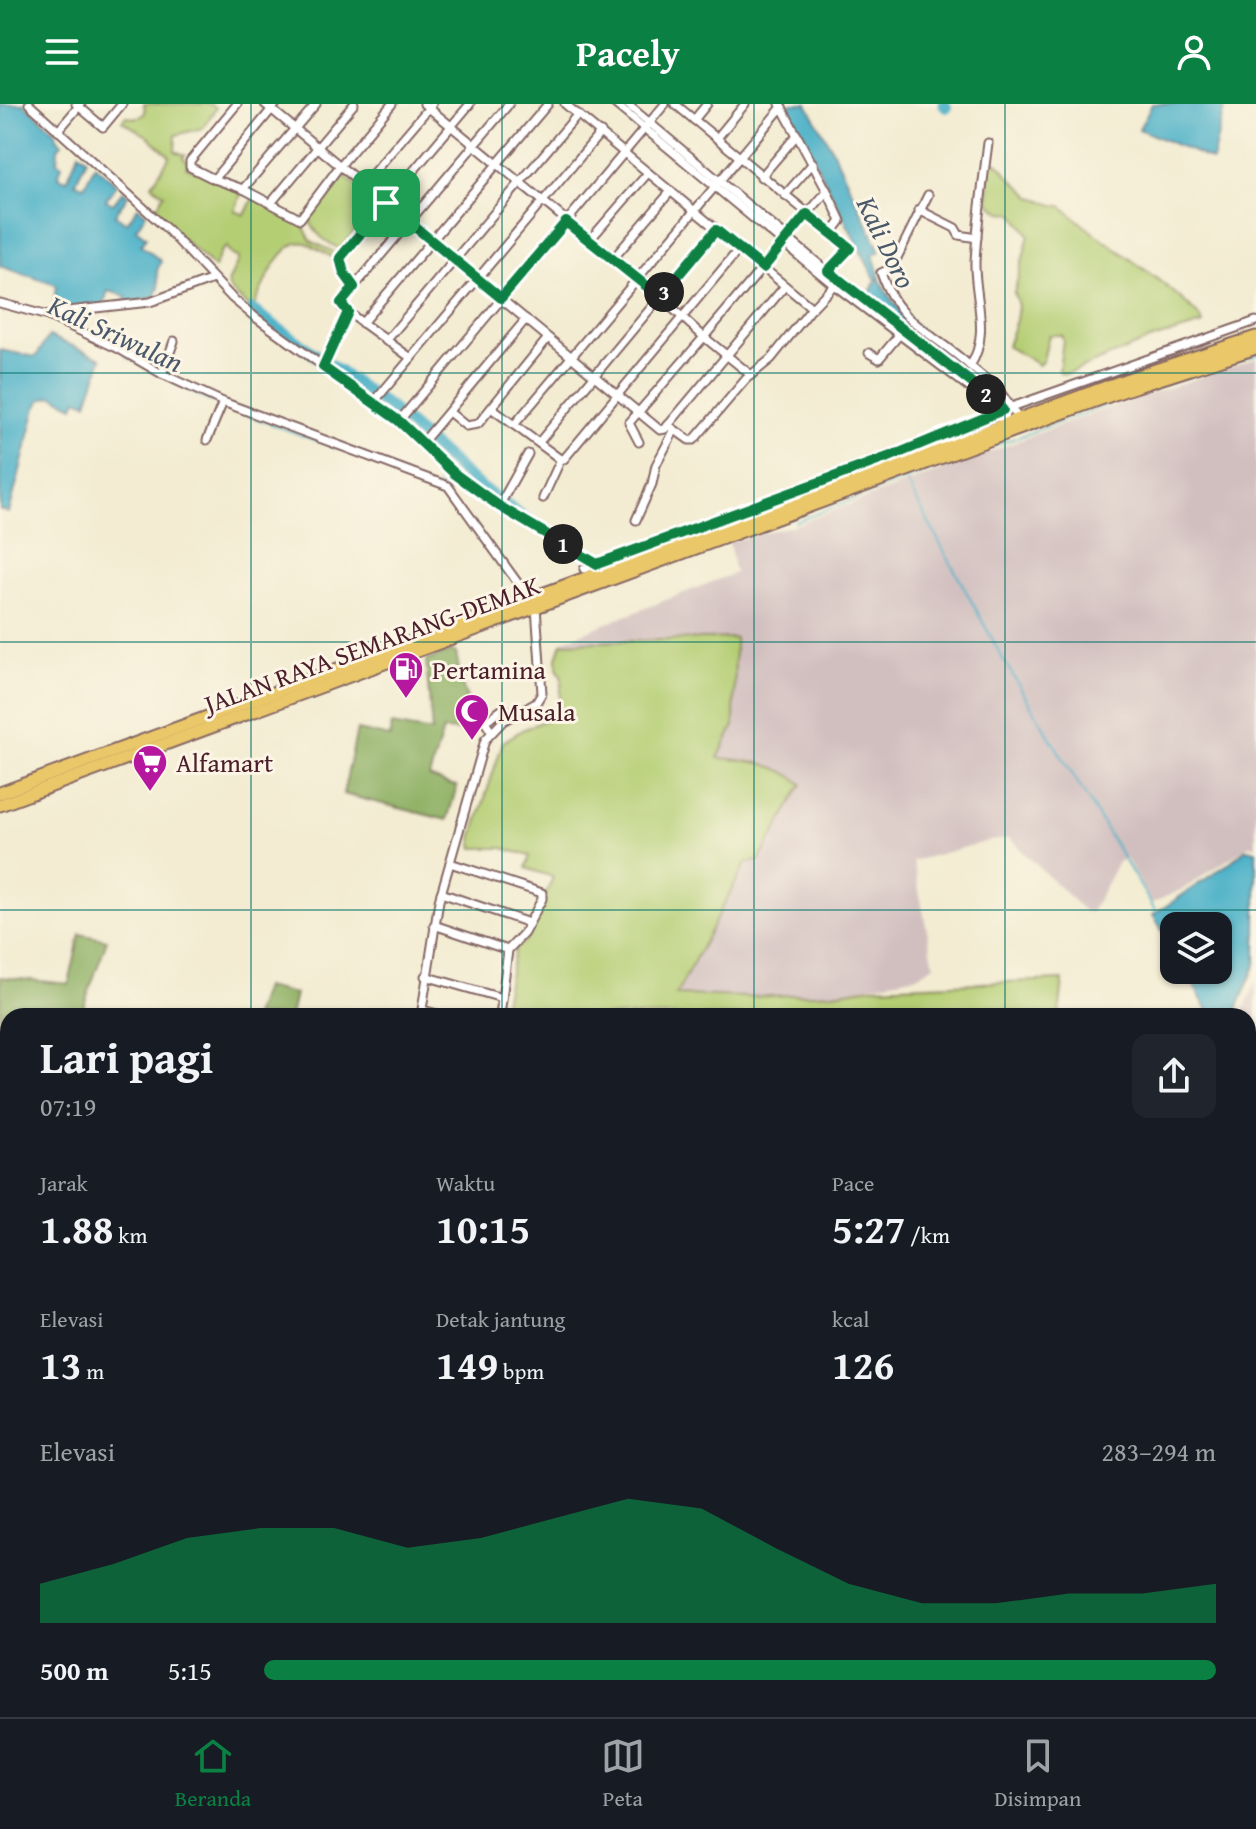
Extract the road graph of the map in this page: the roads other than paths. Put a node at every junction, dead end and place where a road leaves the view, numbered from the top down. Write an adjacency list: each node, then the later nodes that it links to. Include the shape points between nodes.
1 (29, 104): 26 (street)
2 (122, 104): 17 (street, via 103,127)
3 (237, 104): 40 (street, via 190,164)
4 (316, 104): 25 (street)
5 (354, 104): 32 (street)
6 (392, 104): 37 (street)
7 (470, 104): 23 (street)
8 (509, 104): 31 (street)
9 (548, 104): 35 (street)
10 (565, 104): 21 (street)
11 (615, 104): 24 (street)
12 (627, 104): 24 (street)
13 (665, 104): 24 (street)
14 (675, 104): 22 (street)
15 (707, 104): 22 (street)
16 (745, 104): 29 (street)
17 (79, 105): 26 (street)
18 (428, 105): 23 (street); 43 (street)
19 (781, 105): 28 (street); 34 (street)
20 (270, 106): 25 (street); 40 (street)
21 (578, 114): 27 (street); 41 (street)
22 (694, 120): 29 (street)
23 (452, 126): 31 (street); 51 (street)
24 (647, 126): 33 (street); 42 (street)
25 (294, 129): 32 (street); 44 (street)
26 (58, 131): 68 (street, via 167,229)
27 (601, 132): 33 (street); 49 (street)
28 (797, 135): 36 (street); 39 (street)
29 (717, 138): 34 (street)
30 (988, 143): 59 (street)
31 (475, 145): 35 (street); 55 (street)
32 (317, 149): 37 (street); 50 (street)
33 (626, 152): 38 (street); 56 (street)
34 (740, 158): 39 (street); 42 (street)
35 (497, 163): 41 (street); 61 (street)
36 (813, 163): 46 (street); 47 (street)
37 (339, 167): 43 (street); 50 (street, via 300,219)
38 (648, 173): 45 (street); 62 (street)
39 (761, 177): 47 (street)
40 (214, 179): 44 (street)
41 (520, 182): 49 (street); 64 (street)
42 (716, 184): 52 (street); 60 (street)
43 (362, 186): 51 (street)
44 (243, 189): 50 (street)
45 (671, 191): 52 (street); 65 (street)
46 (827, 191): 54 (street); 58 (street, via 841,221)
47 (785, 195): 54 (street)
48 (928, 195): 53 (street)
49 (542, 201): 56 (street); 69 (street)
50 (271, 203)
51 (386, 203): 55 (street); 73 (street, via 340,258)
52 (694, 210): 57 (street); 70 (street)
53 (919, 210): 59 (street, via 959,235); 84 (street, via 892,268 881,273)
54 (807, 214): 58 (street); 60 (street)
55 (409, 222): 61 (street); 73 (street)
56 (566, 222): 62 (street); 75 (street)
57 (716, 230): 63 (street); 74 (street)
58 (832, 233): 67 (street, via 850,248)
59 (977, 238): 99 (street, via 980,342)
60 (786, 240): 66 (street); 67 (street); 71 (street)
61 (431, 241): 64 (street); 83 (street)
62 (589, 241): 65 (street)
63 (740, 248): 66 (street); 80 (street)
64 (455, 260): 69 (street); 90 (street)
65 (612, 260): 70 (street)
66 (763, 268): 72 (street); 86 (street)
67 (828, 271): 71 (street)
68 (213, 279): 79 (street, via 150,302); 98 (street, via 255,317)
69 (477, 279): 75 (street); 95 (street)
70 (636, 279): 74 (street); 96 (street)
71 (836, 283): 77 (street); 84 (street)
72 (785, 286): 77 (street); 94 (street)
73 (354, 287): 78 (street, via 341,303)
74 (660, 297): 80 (street); 102 (street)
75 (501, 298): 81 (street); 111 (street)
76 (0, 303): 79 (street)
77 (812, 308): 101 (street, via 771,359)
78 (348, 312): 83 (street); 98 (street)
79 (48, 316): 100 (street)
80 (683, 317): 86 (street); 103 (street)
81 (526, 319): 88 (street); 109 (street)
82 (1256, 321): 85 (street)
83 (362, 323): 90 (street)
84 (903, 325): 93 (street, via 881,359); 97 (street); 97 (street); 108 (street)
85 (1228, 329): 91 (street); 106 (street)
86 (704, 337): 94 (street); 110 (street)
87 (1256, 337): 91 (highway, JALAN RAYA SEMARANG-DEMAK)
88 (548, 338): 96 (street); 107 (street)
89 (174, 341): 100 (street)
90 (386, 341): 95 (street)
91 (1238, 343): 112 (highway, JALAN RAYA SEMARANG-DEMAK)
92 (1256, 348): 112 (highway, JALAN RAYA SEMARANG-DEMAK)
93 (869, 353)
94 (727, 355): 101 (street); 114 (street)
95 (411, 358): 104 (street)
96 (570, 358): 102 (street); 113 (street)
97 (954, 360): 99 (street); 108 (street)
98 (325, 363): 104 (street)
99 (970, 366): 106 (street)
100 (162, 374): 105 (street)
101 (751, 375): 114 (street, via 694,440)
102 (594, 377): 103 (street); 117 (street)
103 (617, 396): 110 (street); 120 (street)
104 (375, 400): 111 (street)
105 (223, 402): 116 (street); 122 (street)
106 (1012, 407): 108 (street); 112 (street)
107 (491, 408): 109 (street, via 473,427); 113 (street)
108 (1000, 411): 112 (street); 128 (street)
109 (449, 412): 115 (street)
110 (637, 413): 114 (street, via 660,430); 118 (street, via 628,425)
111 (401, 419): 115 (street)
112 (1010, 424): 127 (highway, JALAN RAYA SEMARANG-DEMAK)
113 (514, 425): 117 (street)
114 (672, 431): 125 (street)
115 (426, 439): 121 (street)
116 (207, 440)
117 (540, 441): 120 (street)
118 (639, 442)
119 (528, 454): 124 (street)
120 (561, 459): 123 (street)
121 (455, 474): 122 (street); 124 (street)
122 (448, 486): 130 (street)
123 (543, 498)
124 (501, 503): 126 (street)
125 (636, 520)
126 (578, 554): 128 (street); 129 (street)
127 (642, 563): 128 (highway, JALAN RAYA SEMARANG-DEMAK); 130 (highway, JALAN RAYA SEMARANG-DEMAK)
128 (600, 567): 129 (highway, JALAN RAYA SEMARANG-DEMAK)
129 (585, 573): 130 (highway, JALAN RAYA SEMARANG-DEMAK)
130 (533, 604): 131 (highway, JALAN RAYA SEMARANG-DEMAK); 132 (highway, JALAN RAYA SEMARANG-DEMAK); 133 (street, via 542,693 485,740)
131 (0, 793)
132 (0, 805)
133 (450, 863): 134 (street); 135 (street, via 542,893)
134 (441, 893): 135 (street); 136 (street)
135 (529, 923): 137 (street)
136 (434, 925): 137 (street); 138 (street)
137 (508, 950): 139 (street)
138 (425, 976): 139 (street); 140 (street)
139 (502, 998): 141 (street)
140 (422, 1008)
141 (501, 1008)

